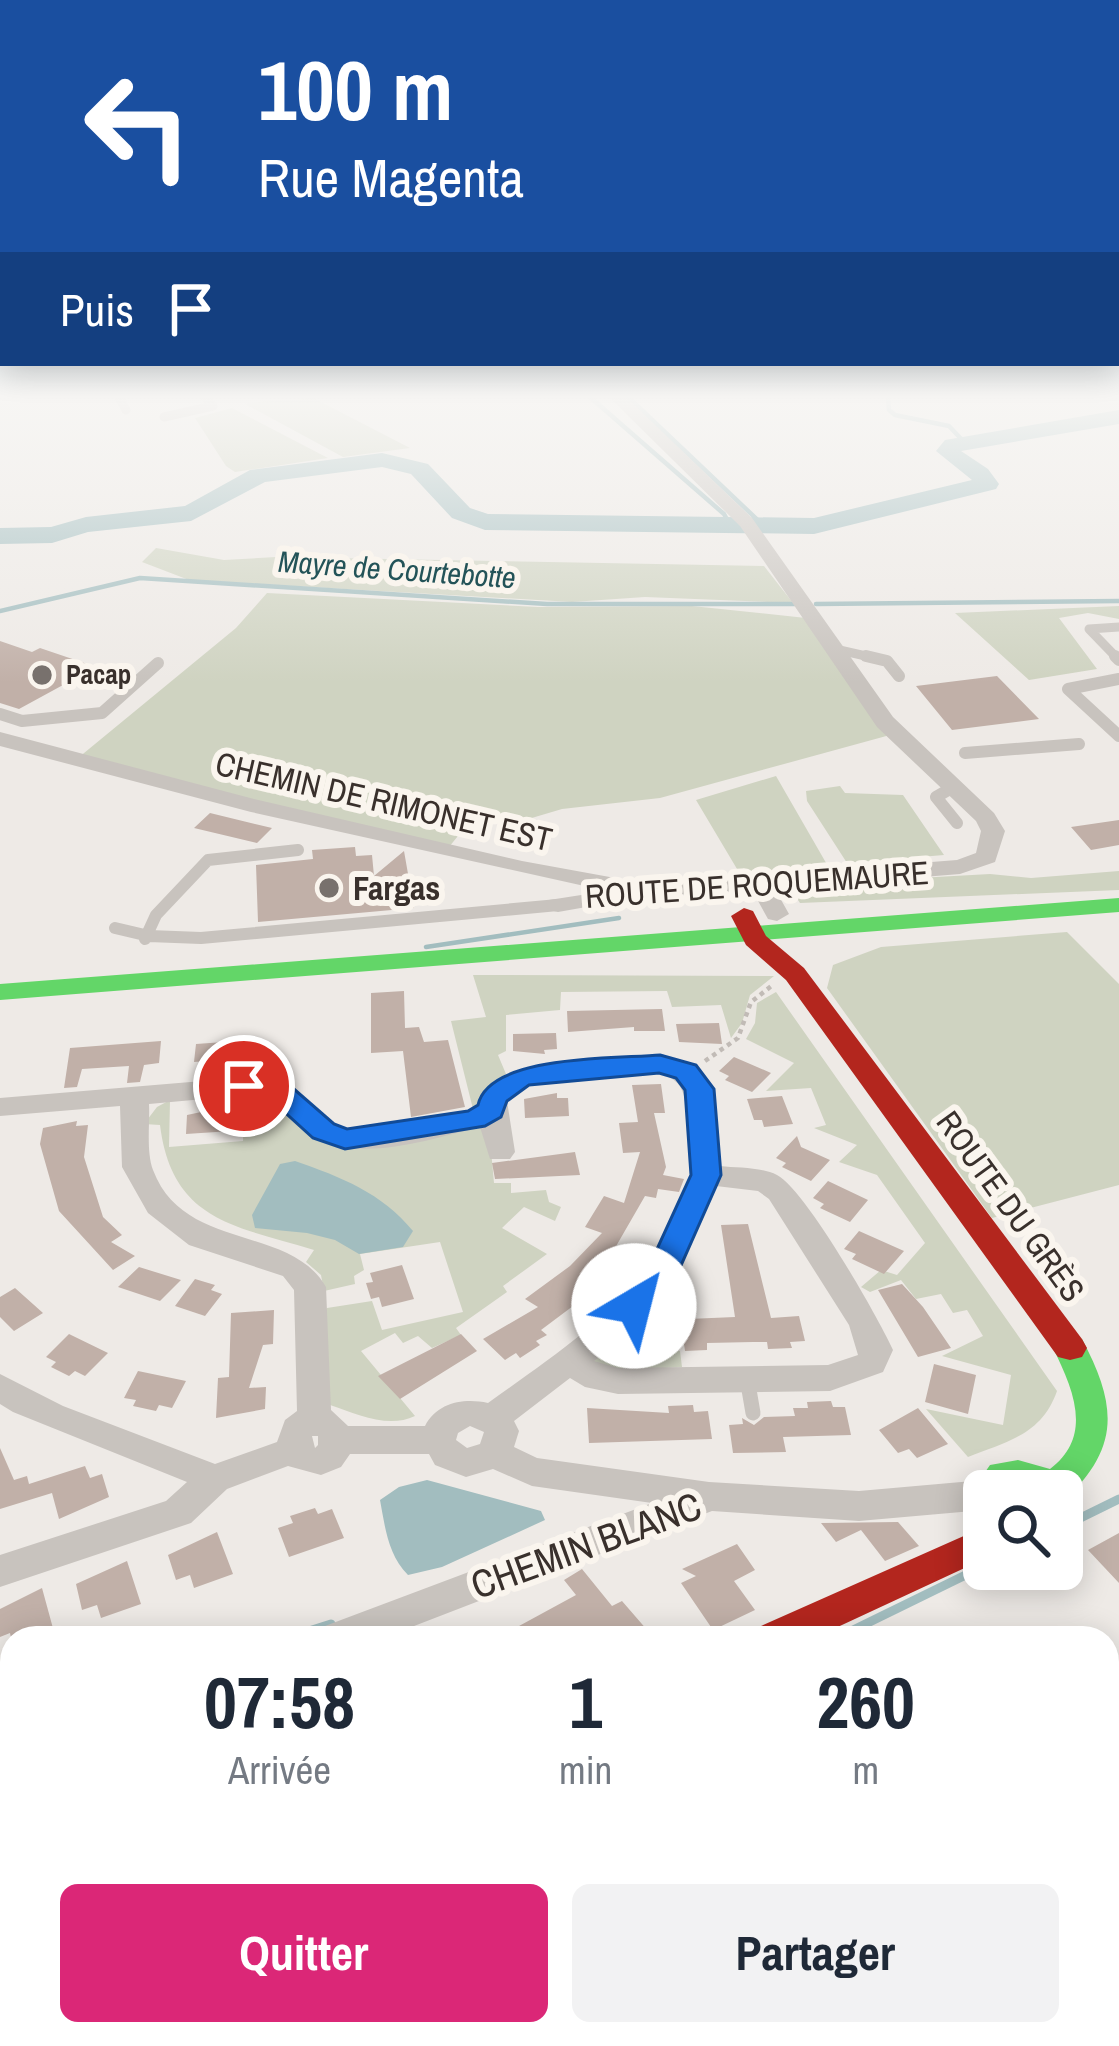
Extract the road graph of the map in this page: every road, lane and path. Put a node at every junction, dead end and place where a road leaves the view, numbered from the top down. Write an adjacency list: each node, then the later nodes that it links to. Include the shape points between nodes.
1 (714, 492): 3 (street, via 750,528)
2 (1119, 627): 4 (lane, via 1089,629)
3 (835, 649): 7 (lane, via 887,661); 14 (street, via 884,722)
4 (1114, 649): 5 (lane)
5 (1119, 659)
6 (158, 663): 9 (lane, via 102,713 22,722)
7 (899, 676)
8 (1119, 679): 10 (lane, via 1068,689)
9 (0, 713)
10 (1119, 736)
11 (0, 739): 19 (street, CHEMIN DE RIMONET EST, via 250,806)
12 (1079, 744): 13 (lane)
13 (965, 753)
14 (955, 786): 15 (lane, via 936,797); 17 (street, CHEMIN DE RIMONET EST, via 993,831 988,856 972,866)
15 (957, 823)
16 (298, 850): 25 (lane, via 208,860 156,915)
17 (759, 881): 18 (street, CHEMIN DE RIMONET EST); 22 (street)
18 (731, 883): 19 (street, CHEMIN DE RIMONET EST); 23 (street)
19 (648, 891): 21 (street)
20 (1119, 902): 22 (main road, ROUTE DE ROQUEMAURE)
21 (558, 905): 25 (lane, via 316,931)
22 (781, 923): 23 (main road, ROUTE DE ROQUEMAURE); 26 (main road)
23 (747, 925): 26 (main road); 27 (main road, ROUTE DE ROQUEMAURE)
24 (116, 928): 25 (lane)
25 (145, 939)
26 (795, 974): 28 (path, via 752,1002 739,1038); 38 (main road, ROUTE DU GRÈS, via 1068,1344)
27 (0, 992)
28 (686, 1072): 31 (street, via 660,1064 522,1077 494,1097); 33 (street, via 699,1089)
29 (134, 1097): 30 (street); 31 (street, via 261,1085 345,1139); 40 (street, via 137,1167 159,1206 200,1237 294,1268 310,1287)
30 (0, 1107)
31 (491, 1110): 32 (street)
32 (500, 1152)
33 (706, 1175): 34 (street, via 659,1280); 35 (street, via 774,1186 876,1350 871,1363 847,1376)
34 (572, 1363): 35 (street, via 618,1381); 39 (street)
35 (747, 1378): 37 (lane)
36 (0, 1387): 42 (street, via 98,1438 166,1455)
37 (753, 1413)
38 (1108, 1435): 41 (main road, ROUTE DU GRÈS)
39 (494, 1436): 40 (street, via 466,1462 447,1455 439,1440); 44 (street, via 532,1472)
40 (315, 1438): 42 (street)
41 (1078, 1470)
42 (214, 1479): 46 (street, via 178,1512)
43 (963, 1495): 44 (street, CHEMIN BLANC, via 859,1506)
44 (711, 1496): 47 (street, CHEMIN BLANC)
45 (963, 1552): 48 (main road)
46 (0, 1571)
47 (370, 1626)
48 (802, 1626)

